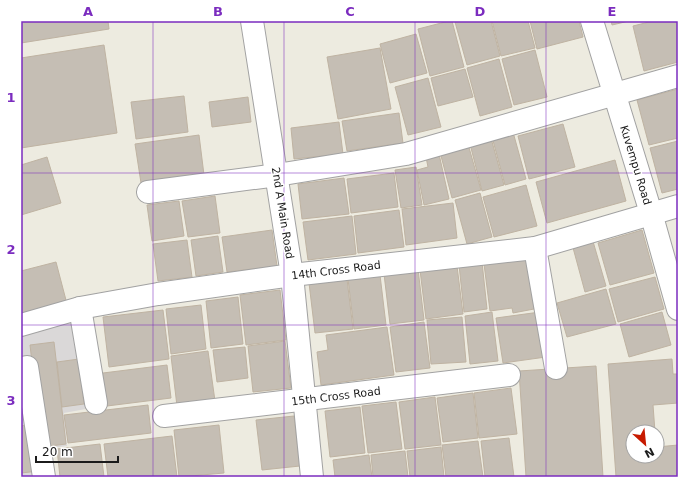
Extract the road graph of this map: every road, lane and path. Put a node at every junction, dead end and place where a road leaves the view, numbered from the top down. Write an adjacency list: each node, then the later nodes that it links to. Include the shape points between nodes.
1 (252, 21): 5 (street, 2nd A Main Road)
2 (592, 21): 4 (street, Kuvempu Road)
3 (678, 76): 4 (street)
4 (614, 93): 5 (street, via 406,154); 8 (street, Kuvempu Road)
5 (277, 175): 6 (street); 10 (street, 2nd A Main Road)
6 (148, 192)
7 (678, 206): 8 (street, 14th Cross Road)
8 (650, 213): 9 (street, 14th Cross Road); 12 (street, Kuvempu Road)
9 (535, 248): 10 (street, 14th Cross Road); 15 (street)
10 (292, 275): 11 (street, 14th Cross Road); 17 (street, 2nd A Main Road)
11 (80, 308): 13 (street, 14th Cross Road); 18 (street)
12 (678, 309)
13 (21, 325)
14 (21, 368): 20 (street, via 27,367)
15 (556, 368)
16 (509, 375): 17 (street, 15th Cross Road)
17 (306, 400): 19 (street, 15th Cross Road); 22 (street, 2nd A Main Road)
18 (96, 403)
19 (164, 416)
20 (29, 425): 21 (street)
21 (39, 476)
22 (312, 477)

